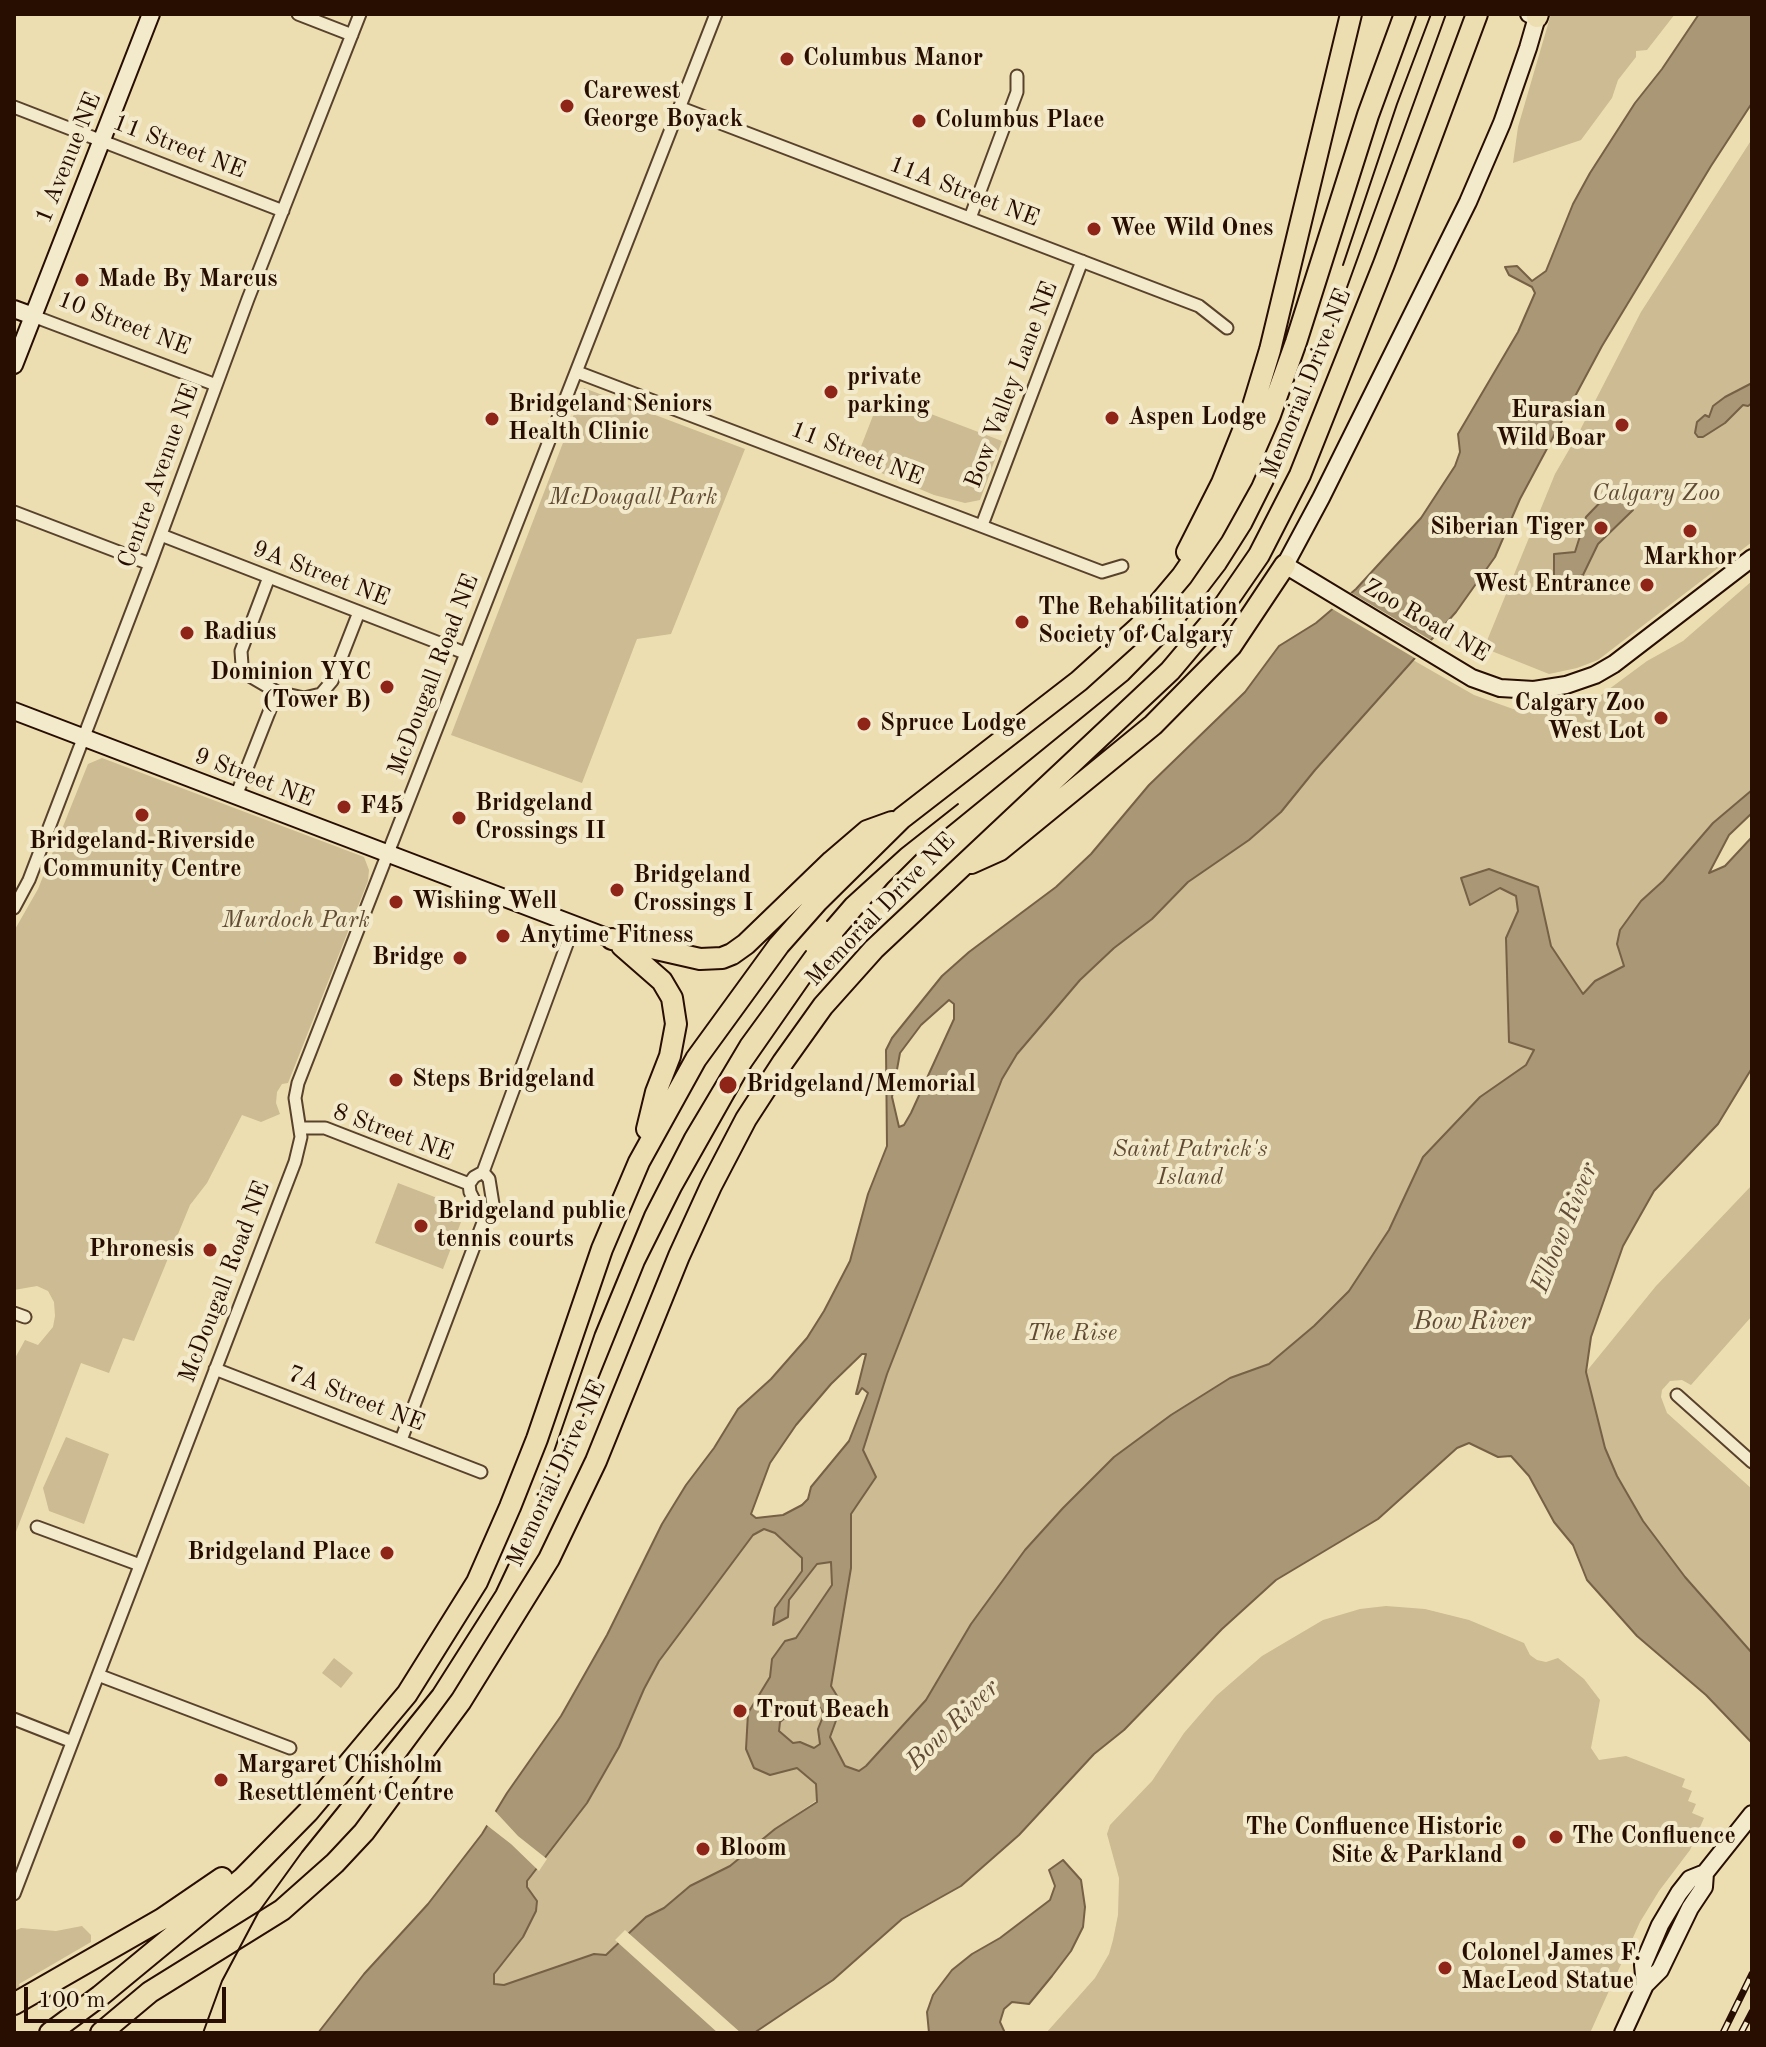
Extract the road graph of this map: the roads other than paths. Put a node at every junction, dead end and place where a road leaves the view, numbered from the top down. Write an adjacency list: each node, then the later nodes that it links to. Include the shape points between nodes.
1 (151, 14): 13 (street, 1 Avenue NE)
2 (298, 14): 9 (street)
3 (360, 14): 9 (street, Centre Avenue NE)
4 (716, 14): 12 (street, McDougall Road NE)
5 (1405, 14): 30 (highway, Memorial Drive NE, via 1270,415 1228,505)
6 (1477, 14): 40 (highway, Memorial Drive NE, via 1300,475 1259,555 1170,671)
7 (1350, 15): 30 (highway, via 1266,364 1222,483 1187,548)
8 (1535, 15): 28 (street, via 1502,123 1468,202)
9 (352, 35): 14 (street, Centre Avenue NE)
10 (1017, 76): 15 (street, via 1017,92)
11 (14, 107): 13 (street, 11 Street NE)
12 (681, 108): 15 (street, 11A Street NE); 21 (street, McDougall Road NE)
13 (102, 141): 14 (street, 11 Street NE); 18 (street, 1 Avenue NE)
14 (283, 211): 22 (street, Centre Avenue NE)
15 (970, 218): 16 (street, 11A Street NE)
16 (1082, 261): 19 (street, 11A Street NE, via 1199,306); 24 (street, Bow Valley Lane NE)
17 (14, 309): 18 (street, 10 Street NE)
18 (33, 316): 20 (street, 1 Avenue NE); 22 (street, 10 Street NE)
19 (1227, 328)
20 (14, 365)
21 (577, 372): 24 (street, 11 Street NE); 33 (street, McDougall Road NE)
22 (216, 385): 25 (street, Centre Avenue NE)
23 (14, 512): 27 (street)
24 (982, 525): 29 (street, 11 Street NE, via 1102,572)
25 (161, 535): 27 (street, Centre Avenue NE); 31 (street, 9A Street NE)
26 (1752, 558): 28 (street, Zoo Road NE, via 1614,664 1566,685 1534,690 1500,688 1472,678)
27 (150, 564): 36 (street, Centre Avenue NE)
28 (1285, 565): 40 (highway, via 1231,646 1153,725 1000,850)
29 (1122, 566)
30 (1182, 576): 38 (highway, Memorial Drive NE, via 1139,627 1079,681)
31 (269, 577): 32 (street, 9A Street NE); 34 (street, via 241,651 248,675)
32 (359, 612): 33 (street, 9A Street NE); 34 (street, via 332,681 321,694 304,698)
33 (465, 653): 39 (street, McDougall Road NE)
34 (277, 692): 37 (street)
35 (14, 711): 36 (street, 9 Street NE)
36 (83, 738): 37 (street, 9 Street NE); 41 (street, Centre Avenue NE)
37 (236, 796): 39 (street, 9 Street NE)
38 (902, 818): 43 (highway, via 867,831 746,944 722,958 682,957); 45 (highway, Memorial Drive NE, via 817,902 744,991 696,1059)
39 (388, 855): 42 (street, 9 Street NE); 44 (street, McDougall Road NE, via 298,1083)
40 (956, 869): 65 (highway, Memorial Drive NE, via 823,1006 746,1119 679,1256 596,1461 549,1559 461,1701 402,1783 355,1843 282,1910 150,1992)
41 (14, 908)
42 (574, 925): 43 (street, 9 Street NE); 46 (street)
43 (612, 939): 45 (highway, via 662,981 672,998 676,1024)
44 (300, 1128): 47 (street, 8 Street NE, via 325,1128); 49 (street, McDougall Road NE, via 299,1152)
45 (639, 1162): 60 (highway, Memorial Drive NE, via 602,1249 537,1439 477,1582 407,1694)
46 (483, 1172): 47 (street); 48 (street, via 493,1204)
47 (469, 1184): 48 (street)
48 (484, 1220): 51 (street)
49 (215, 1369): 51 (street, 7A Street NE); 55 (street, McDougall Road NE)
50 (1677, 1395): 52 (street)
51 (401, 1440): 53 (street, 7A Street NE)
52 (1752, 1462)
53 (481, 1472)
54 (37, 1527): 55 (street)
55 (140, 1565): 56 (street, McDougall Road NE)
56 (98, 1675): 58 (street, McDougall Road NE); 59 (street)
57 (14, 1719): 58 (street)
58 (70, 1741): 62 (street, McDougall Road NE)
59 (290, 1748)
60 (308, 1812): 63 (highway, via 203,1893); 64 (highway, Memorial Drive NE, via 243,1878)
61 (1752, 1814): 66 (street, via 1705,1873 1704,1887 1660,1970 1645,1985)
62 (14, 1894)
63 (16, 2003)
64 (55, 2031)
65 (101, 2033)
66 (1623, 2033)

